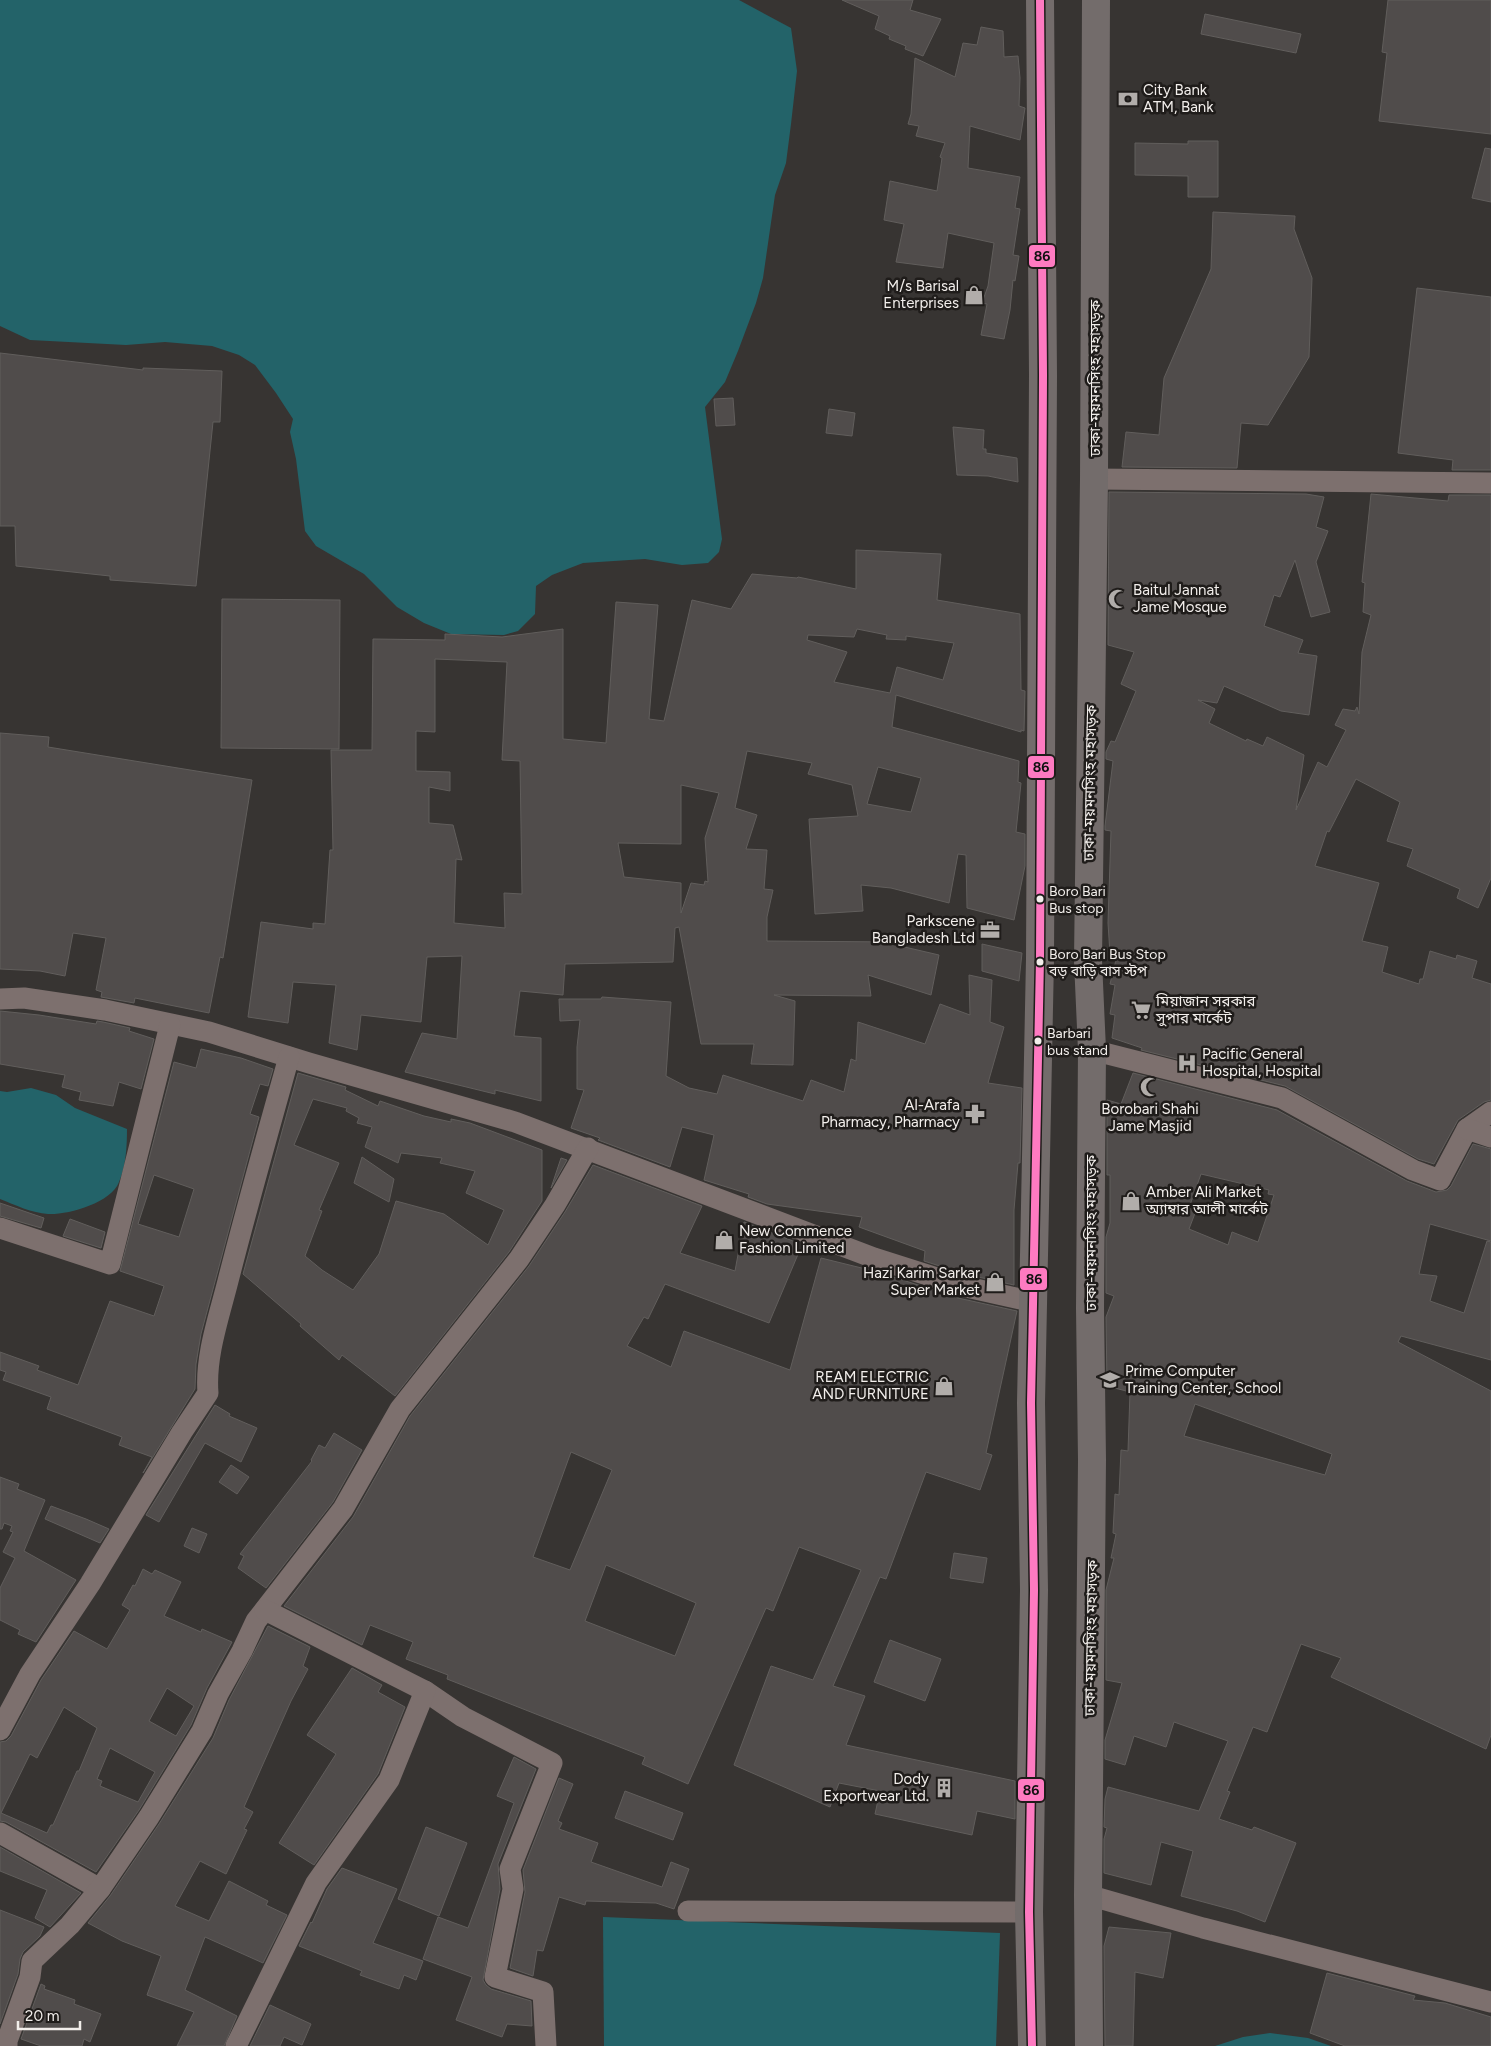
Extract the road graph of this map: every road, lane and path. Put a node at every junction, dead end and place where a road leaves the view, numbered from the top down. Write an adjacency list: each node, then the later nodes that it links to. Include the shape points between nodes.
1 (1040, 0): 14 (highway, via 1043,375 1040,949)
2 (1096, 0): 3 (highway, ঢাকা-ময়মনসিংহ মহাসড়ক)
3 (1094, 479): 4 (street); 7 (highway, ঢাকা-ময়মনসিংহ মহাসড়ক, via 1088,961)
4 (1491, 483)
5 (0, 999): 6 (street, via 24,998 96,1009)
6 (170, 1025): 8 (street, via 209,1032); 13 (street, via 110,1264)
7 (1092, 1050): 10 (street, via 1282,1098 1413,1170 1440,1180); 20 (highway, ঢাকা-ময়মনসিংহ মহাসড়ক)
8 (289, 1057): 12 (street, via 515,1122); 17 (street, via 216,1331 207,1375 208,1393 90,1584 30,1674)
9 (1491, 1112): 10 (street)
10 (1467, 1129): 11 (street)
11 (1491, 1137)
12 (588, 1148): 14 (street, via 874,1258 962,1286); 15 (street, via 519,1259 400,1409 342,1509)
13 (0, 1228)
14 (1034, 1302): 22 (highway)
15 (265, 1610): 16 (street); 19 (street, via 256,1621 202,1731)
16 (424, 1691): 25 (street, via 389,1780 316,1883); 26 (street, via 463,1717 552,1763 510,1869 513,1889 495,1977 543,1992)
17 (0, 1730)
18 (0, 1833): 19 (street)
19 (100, 1889): 24 (street, via 70,1925 32,1961 30,1977)
20 (1088, 1895): 23 (street); 28 (highway, ঢাকা-ময়মনসিংহ মহাসড়ক)
21 (688, 1911): 22 (street)
22 (1029, 1912): 27 (highway)
23 (1491, 2002)
24 (7, 2046)
25 (236, 2046)
26 (546, 2046)
27 (1032, 2046)
28 (1089, 2046)

